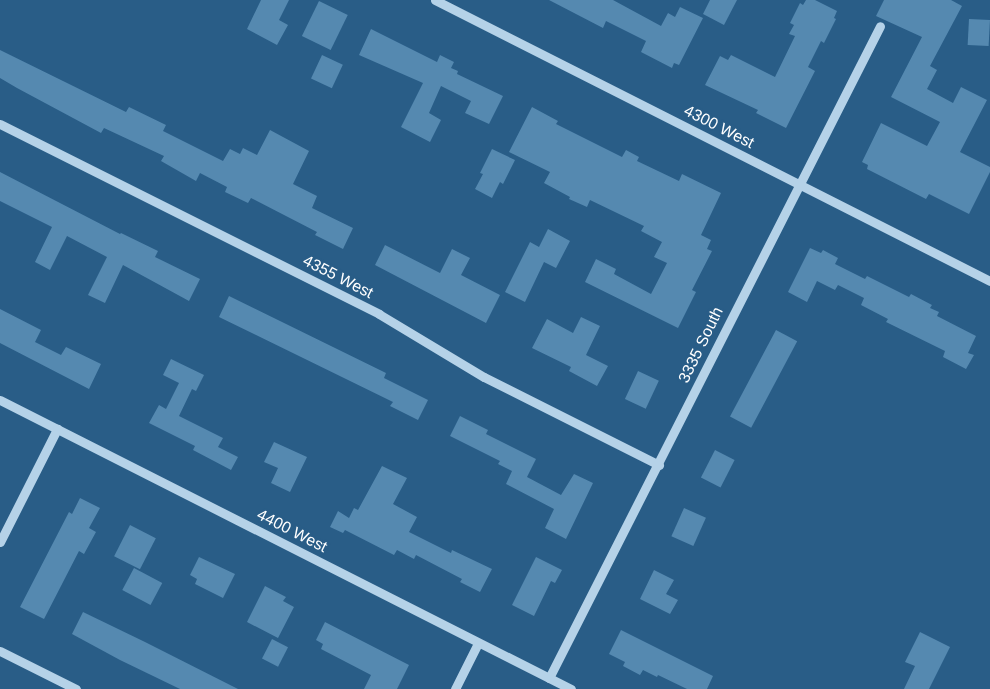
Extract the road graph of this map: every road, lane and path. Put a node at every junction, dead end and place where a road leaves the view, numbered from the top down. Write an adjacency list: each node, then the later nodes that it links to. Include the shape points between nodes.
1 (435, 0): 4 (street, 4300 West)
2 (880, 26): 4 (street, 3335 South)
3 (0, 124): 8 (street, 4355 West, via 379,314 484,377)
4 (798, 184): 5 (street, 4300 West); 8 (street, 3335 South)
5 (990, 281)
6 (0, 400): 7 (street, 4400 West)
7 (57, 429): 9 (street); 10 (street, 4400 West)
8 (659, 465): 12 (street, 3335 South)
9 (0, 542)
10 (478, 643): 12 (street, 4400 West); 14 (street)
11 (0, 651): 13 (street)
12 (549, 678): 15 (street, 4400 West)
13 (76, 689)
14 (455, 689)
15 (570, 689)

